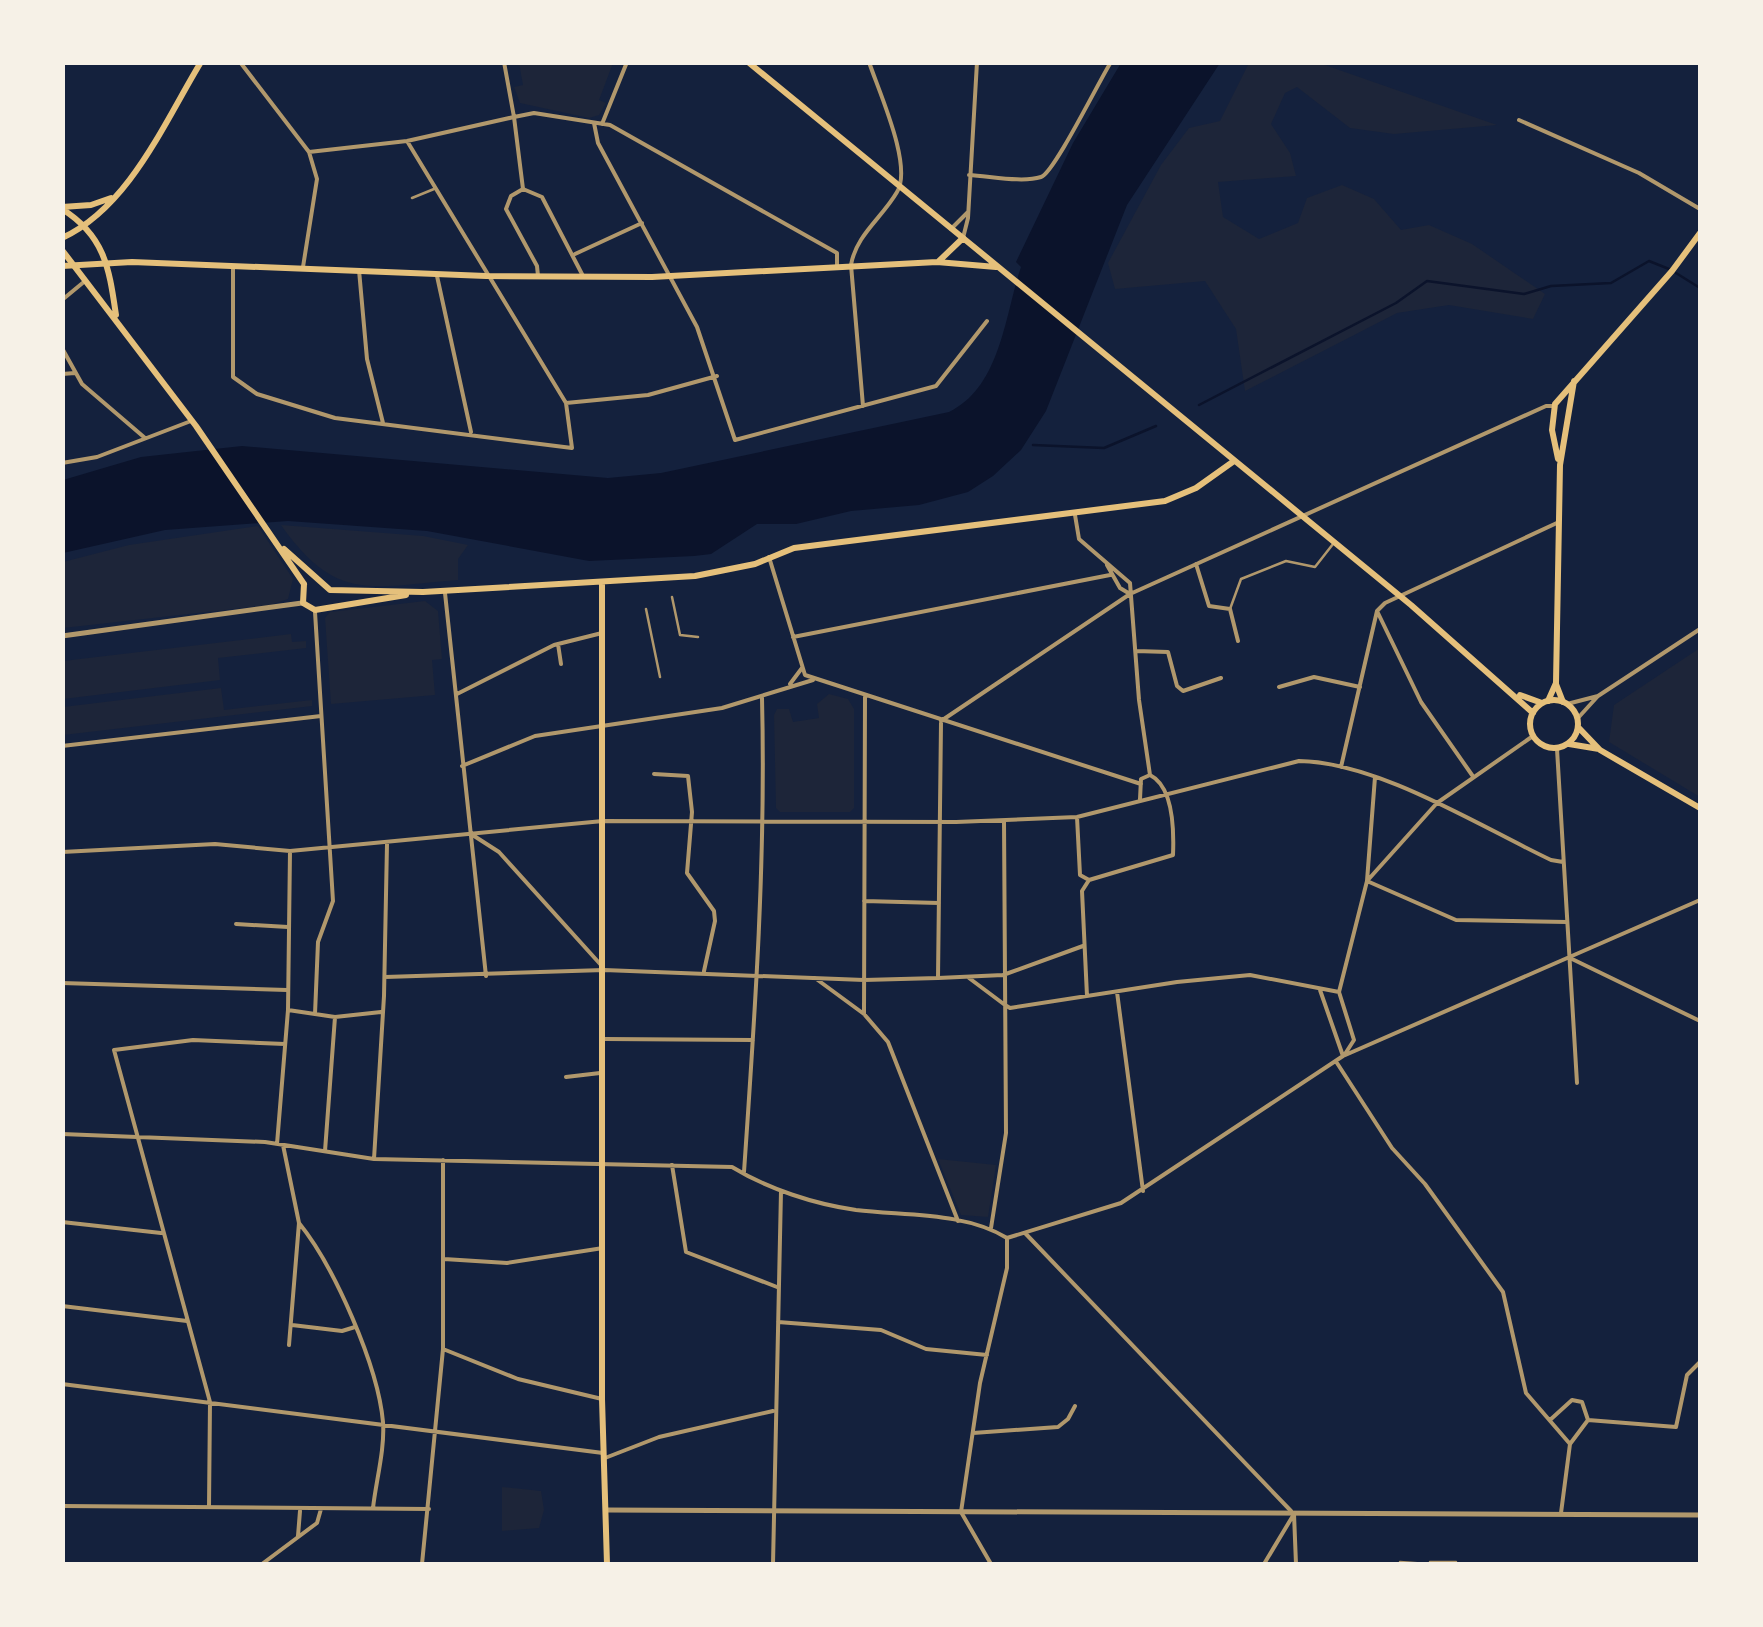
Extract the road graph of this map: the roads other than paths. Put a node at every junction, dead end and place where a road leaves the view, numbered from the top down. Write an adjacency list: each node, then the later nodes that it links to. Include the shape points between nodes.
1 (201, 62): 19 (main road, via 128,182)
2 (240, 62): 14 (street)
3 (504, 62): 9 (street)
4 (626, 62): 12 (street)
5 (748, 62): 18 (main road)
6 (869, 62): 18 (street, via 902,161)
7 (977, 62): 15 (street)
8 (1110, 62): 15 (street, via 1051,172 1039,178)
9 (514, 117): 11 (street, via 534,113); 13 (street); 17 (street)
10 (1519, 120): 22 (street)
11 (594, 123): 12 (street); 24 (street)
12 (602, 124): 33 (street)
13 (407, 141): 14 (street); 16 (street)
14 (309, 152): 42 (street, via 317,178)
15 (969, 174): 23 (street)
16 (436, 188): 20 (lane); 45 (street)
17 (522, 189): 32 (street, via 542,197); 46 (street, via 506,209)
18 (900, 189): 26 (main road); 30 (street)
19 (112, 197): 21 (main road); 25 (main road)
20 (412, 198)
21 (62, 208): 25 (main road)
22 (1700, 209)
23 (968, 212): 26 (street); 29 (street)
24 (642, 224): 32 (street); 48 (street)
25 (86, 227): 28 (main road); 35 (main road)
26 (951, 229): 29 (main road)
27 (1700, 232): 59 (main road)
28 (62, 238)
29 (962, 238): 34 (main road); 41 (main road)
30 (854, 249): 33 (street); 36 (street)
31 (62, 250): 38 (main road)
32 (575, 254): 47 (street)
33 (837, 254): 40 (street)
34 (937, 262): 36 (main road); 41 (main road)
35 (110, 264): 38 (main road); 39 (main road); 51 (main road)
36 (851, 265): 40 (main road); 58 (street)
37 (62, 266): 38 (main road)
38 (74, 266): 49 (main road)
39 (234, 266): 42 (main road); 61 (street, via 234,381 288,406)
40 (837, 266): 48 (main road)
41 (996, 267): 65 (main road)
42 (302, 269): 43 (main road)
43 (359, 270): 44 (main road); 61 (street, via 366,359)
44 (436, 273): 45 (main road); 63 (street)
45 (486, 276): 46 (main road); 57 (street)
46 (538, 276): 47 (main road)
47 (583, 276): 48 (main road)
48 (669, 276): 56 (street)
49 (86, 280): 50 (street); 51 (main road)
50 (62, 300)
51 (116, 316): 62 (main road)
52 (986, 321): 58 (street, via 936,386)
53 (62, 348): 54 (street)
54 (74, 373): 55 (street); 64 (street)
55 (62, 374)
56 (718, 376): 57 (street, via 648,395); 58 (street, via 735,440)
57 (566, 403): 63 (street, via 572,448)
58 (862, 406)
59 (1560, 406): 60 (main road); 60 (main road, via 1572,410); 67 (main road, via 1553,439); 69 (street, via 1546,406)
60 (1565, 418): 67 (main road)
61 (383, 422): 63 (street)
62 (194, 423): 64 (street); 72 (main road)
63 (471, 432)
64 (146, 438): 66 (street)
65 (1234, 461): 68 (main road, via 1165,501); 69 (main road)
66 (62, 463)
67 (1560, 466): 70 (main road)
68 (1074, 512): 73 (main road, via 794,548); 75 (street, via 1079,539)
69 (1302, 516): 71 (main road); 74 (street)
70 (1559, 522): 84 (street); 105 (main road)
71 (1334, 543): 84 (main road); 89 (lane, via 1315,566 1286,561 1241,578)
72 (284, 549): 77 (main road); 79 (main road)
73 (769, 557): 78 (main road, via 720,572); 96 (street)
74 (1196, 564): 83 (street); 89 (street, via 1210,606)
75 (1106, 565): 76 (street); 83 (street, via 1127,578)
76 (1110, 575): 83 (street); 96 (street)
77 (316, 579): 79 (main road); 80 (main road)
78 (602, 582): 81 (main road); 93 (main road)
79 (304, 584): 86 (main road)
80 (330, 590): 82 (main road); 87 (main road)
81 (445, 591): 82 (main road); 110 (street)
82 (423, 592): 87 (main road)
83 (1130, 594): 99 (street); 119 (street)
84 (1396, 594): 91 (street); 109 (main road)
85 (672, 597): 95 (lane, via 680,635)
86 (302, 603): 90 (main road); 94 (street)
87 (326, 606): 90 (main road)
88 (646, 609): 102 (lane)
89 (1230, 609): 97 (street)
90 (315, 610): 117 (street)
91 (1378, 611): 108 (street); 132 (street, via 1421,702)
92 (1700, 628): 111 (street)
93 (602, 630): 98 (street); 120 (main road)
94 (62, 636)
95 (698, 637)
96 (793, 637): 101 (street)
97 (1238, 641)
98 (558, 644): 100 (street); 110 (street)
99 (1136, 651): 103 (street, via 1168,652 1184,692); 130 (street)
100 (562, 664)
101 (802, 668): 104 (street); 106 (street)
102 (660, 677)
103 (1221, 678)
104 (814, 680): 106 (street); 112 (street)
105 (1556, 683): 114 (main road); 115 (main road)
106 (790, 685): 113 (street)
107 (1279, 687): 108 (street, via 1314,677)
108 (1360, 687): 128 (street)
109 (1514, 692): 114 (main road); 116 (main road)
110 (457, 694): 127 (street)
111 (1598, 696): 115 (street); 118 (street)
112 (865, 697): 119 (street); 142 (street)
113 (762, 698): 120 (street); 141 (street)
114 (1545, 702): 115 (main road); 116 (main road)
115 (1565, 703): 118 (main road)
116 (1533, 713): 122 (main road)
117 (322, 716): 124 (street); 147 (street)
118 (1578, 718): 121 (main road)
119 (941, 721): 133 (street); 143 (street)
120 (602, 725): 127 (street, via 535,736); 140 (main road)
121 (1578, 728): 123 (main road); 126 (main road)
122 (1533, 736): 125 (main road); 132 (street)
123 (1569, 744): 125 (main road); 126 (main road)
124 (62, 746)
125 (1556, 749): 150 (street)
126 (1600, 750): 137 (main road)
127 (462, 766): 145 (street)
128 (1341, 767): 131 (street); 134 (street, via 1299,761)
129 (654, 774): 144 (street, via 688,776)
130 (1150, 775): 133 (street); 134 (street)
131 (1376, 777): 136 (street); 152 (street)
132 (1474, 777): 136 (street)
133 (1140, 784): 135 (street)
134 (1166, 794): 135 (street); 151 (street, via 1173,855)
135 (1140, 801): 138 (street)
136 (1436, 803): 150 (street); 152 (street)
137 (1700, 808)
138 (1077, 817): 139 (street); 151 (street, via 1080,875)
139 (1004, 821): 143 (street); 164 (street)
140 (603, 822): 144 (street); 145 (street); 161 (main road)
141 (764, 822): 142 (street); 144 (street); 163 (street)
142 (864, 822): 143 (street); 154 (street)
143 (940, 822): 155 (street)
144 (688, 823): 162 (street, via 688,873 714,911)
145 (471, 834): 146 (street); 161 (street, via 498,852); 166 (street)
146 (387, 842): 147 (street); 165 (street)
147 (330, 848): 148 (street); 180 (street, via 333,901 318,942)
148 (290, 851): 149 (street, via 215,844); 158 (street)
149 (62, 852)
150 (1563, 862): 156 (street)
151 (1088, 880): 159 (street, via 1082,891)
152 (1367, 882): 156 (street, via 1456,920); 175 (street)
153 (1700, 900): 160 (street)
154 (864, 902): 155 (street); 170 (street)
155 (938, 902): 169 (street)
156 (1567, 922): 160 (street)
157 (236, 924): 158 (street)
158 (288, 926): 173 (street)
159 (1084, 946): 164 (street); 176 (street)
160 (1569, 958): 183 (street); 188 (street); 193 (street)
161 (604, 970): 162 (street); 166 (street); 184 (main road)
162 (704, 972): 163 (street)
163 (759, 974): 168 (street); 185 (street)
164 (1003, 975): 167 (street); 177 (street)
165 (385, 976): 166 (street); 179 (street)
166 (486, 976)
167 (968, 977): 169 (street); 177 (street)
168 (814, 978): 170 (street); 181 (street)
169 (938, 978): 170 (street)
170 (864, 980): 181 (street)
171 (62, 983): 173 (street)
172 (1320, 988): 174 (street, via 1250,975); 175 (street); 189 (street)
173 (287, 990): 178 (street)
174 (1116, 991): 176 (street); 204 (street)
175 (1338, 992): 186 (street)
176 (1086, 996): 177 (street)
177 (1005, 1006): 208 (street, via 1006,1133)
178 (288, 1010): 180 (street); 187 (street)
179 (381, 1012): 182 (street); 198 (street)
180 (316, 1014): 182 (street)
181 (864, 1014): 205 (street, via 888,1042)
182 (335, 1017): 197 (street)
183 (1700, 1021)
184 (605, 1039): 185 (street); 191 (main road)
185 (753, 1040): 202 (street)
186 (1354, 1040): 188 (street); 189 (street)
187 (285, 1044): 195 (street, via 193,1040 114,1050); 196 (street)
188 (1368, 1045): 189 (street)
189 (1343, 1056): 190 (street)
190 (1336, 1061): 204 (street); 229 (street, via 1392,1148 1502,1292 1526,1392)
191 (605, 1072): 192 (street); 200 (main road)
192 (566, 1077)
193 (1577, 1083)
194 (62, 1134): 195 (street)
195 (134, 1138): 196 (street); 209 (street)
196 (280, 1144): 197 (street); 207 (street)
197 (325, 1152): 198 (street)
198 (374, 1159): 199 (street)
199 (443, 1160): 200 (street); 213 (street)
200 (604, 1164): 201 (street); 212 (main road)
201 (672, 1165): 202 (street, via 732,1167); 214 (street, via 686,1252)
202 (744, 1174): 203 (street)
203 (781, 1191): 205 (street, via 850,1209); 214 (street)
204 (1142, 1191): 210 (street)
205 (958, 1221): 208 (street)
206 (62, 1222): 209 (street)
207 (299, 1223): 218 (street); 219 (street)
208 (991, 1228): 211 (street)
209 (162, 1232): 216 (street)
210 (1025, 1233): 211 (street); 245 (street)
211 (1008, 1238): 222 (street)
212 (603, 1248): 213 (street, via 506,1263); 225 (main road)
213 (443, 1259): 221 (street)
214 (778, 1287): 217 (street)
215 (62, 1306): 216 (street)
216 (187, 1320): 226 (street)
217 (778, 1322): 222 (street, via 882,1330 926,1349); 228 (street)
218 (292, 1325): 219 (street, via 342,1331); 220 (street)
219 (355, 1326): 231 (street)
220 (288, 1345)
221 (442, 1349): 225 (street, via 518,1380); 232 (street)
222 (988, 1354): 233 (street)
223 (1700, 1362): 230 (street, via 1688,1375 1676,1427)
224 (62, 1384): 226 (street)
225 (602, 1399): 235 (main road)
226 (210, 1402): 231 (street); 237 (street)
227 (1075, 1406): 233 (street, via 1058,1426)
228 (773, 1411): 235 (street); 243 (street)
229 (1550, 1420): 230 (street, via 1572,1400 1582,1402); 234 (street)
230 (1588, 1420): 234 (street)
231 (383, 1423): 232 (street); 239 (street)
232 (438, 1430): 235 (street); 241 (street)
233 (972, 1433): 244 (street)
234 (1570, 1444): 246 (street)
235 (605, 1456): 242 (main road)
236 (62, 1506): 237 (street)
237 (209, 1507): 238 (street)
238 (300, 1508): 240 (street); 249 (street)
239 (373, 1508): 240 (street); 241 (street)
240 (322, 1509): 249 (street, via 317,1523)
241 (429, 1509): 255 (street)
242 (607, 1510): 243 (street); 256 (main road)
243 (773, 1511): 244 (street); 257 (street)
244 (960, 1512): 245 (street); 258 (street)
245 (1294, 1514): 246 (street); 248 (street); 250 (street)
246 (1561, 1514): 247 (street)
247 (1700, 1516)
248 (1280, 1538): 250 (street); 259 (street)
249 (296, 1540): 254 (street)
250 (1295, 1542): 260 (street)
251 (1400, 1562): 253 (lane)
252 (1456, 1562): 253 (lane)
253 (1428, 1563)
254 (262, 1564)
255 (422, 1564)
256 (608, 1564)
257 (773, 1564)
258 (991, 1564)
259 (1264, 1564)
260 (1296, 1564)

